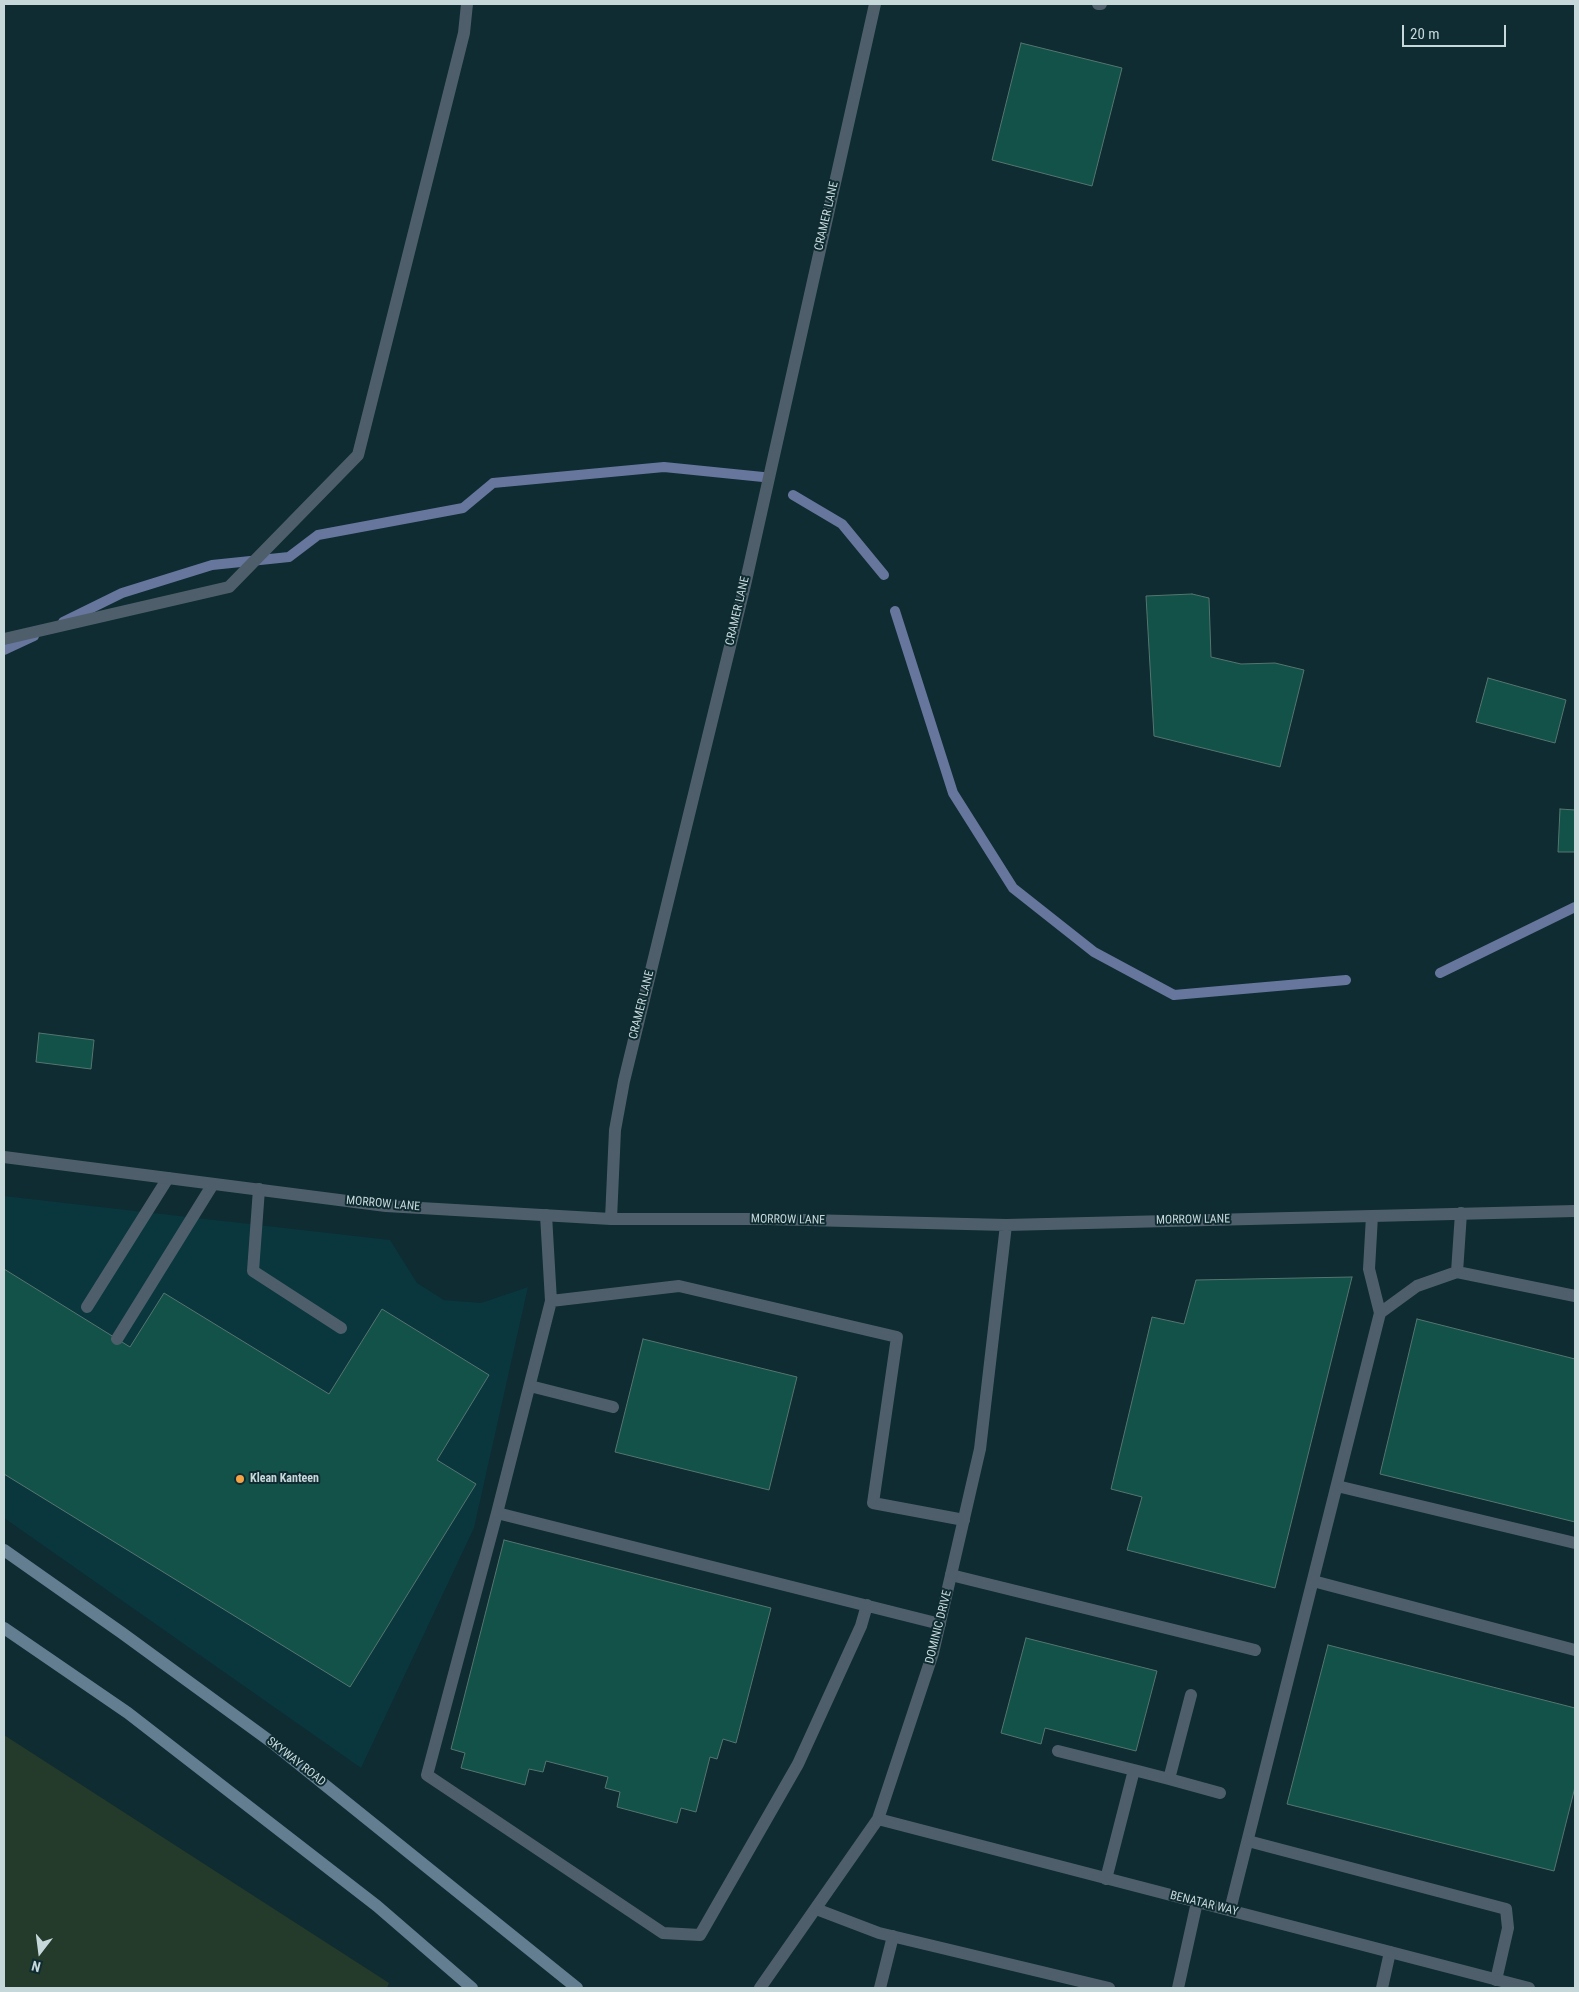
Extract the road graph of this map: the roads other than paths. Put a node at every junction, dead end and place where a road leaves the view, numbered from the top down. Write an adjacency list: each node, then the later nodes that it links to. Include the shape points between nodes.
1 (467, 4): 3 (street, via 464,33 358,455 229,588)
2 (875, 4): 12 (street, CRAMER LANE, via 745,585 624,1081 615,1130)
3 (4, 639)
4 (4, 1157): 5 (street, MORROW LANE)
5 (168, 1178): 6 (street, MORROW LANE); 17 (street)
6 (214, 1184): 7 (street, MORROW LANE); 20 (street)
7 (259, 1190): 10 (street, MORROW LANE, via 386,1206); 19 (street, via 253,1271)
8 (1575, 1210): 9 (street, MORROW LANE)
9 (1460, 1213): 11 (street, MORROW LANE); 14 (street)
10 (546, 1215): 12 (street, MORROW LANE); 16 (street)
11 (1372, 1216): 13 (street, MORROW LANE); 18 (street, via 1369,1268)
12 (611, 1219): 13 (street, MORROW LANE)
13 (1006, 1225): 25 (street, DOMINIC DRIVE, via 980,1450)
14 (1457, 1272): 15 (street); 18 (street, via 1417,1286)
15 (1575, 1296)
16 (552, 1301): 21 (street); 25 (street, via 679,1286 897,1337 873,1503)
17 (87, 1307)
18 (1380, 1313): 23 (street)
19 (341, 1328)
20 (117, 1339)
21 (530, 1386): 22 (street); 24 (street)
22 (613, 1407)
23 (1337, 1486): 26 (street); 29 (street)
24 (497, 1513): 30 (street); 30 (street, via 427,1775 663,1933 700,1935 798,1764 861,1626)
25 (964, 1520): 28 (street, DOMINIC DRIVE)
26 (1575, 1543)
27 (4, 1550): 50 (main road, SKYWAY ROAD, via 274,1744)
28 (951, 1575): 31 (street, DOMINIC DRIVE); 33 (street)
29 (1313, 1581): 34 (street); 41 (street)
30 (867, 1605): 31 (street)
31 (940, 1624): 40 (street, DOMINIC DRIVE)
32 (4, 1628): 49 (main road, via 128,1713 377,1906)
33 (1255, 1650)
34 (1575, 1650)
35 (1190, 1695): 38 (street)
36 (1058, 1751): 37 (street)
37 (1134, 1770): 38 (street); 42 (street)
38 (1169, 1779): 39 (street)
39 (1220, 1793)
40 (878, 1819): 42 (street, BENATAR WAY); 44 (street, DOMINIC DRIVE)
41 (1248, 1841): 45 (street); 48 (street, via 1506,1909 1508,1928)
42 (1106, 1878): 43 (street, BENATAR WAY)
43 (1197, 1902): 45 (street, BENATAR WAY); 54 (street)
44 (816, 1909): 46 (street); 51 (street, DOMINIC DRIVE)
45 (1230, 1910): 47 (street, BENATAR WAY)
46 (893, 1936): 52 (street); 53 (street)
47 (1390, 1952): 48 (street, BENATAR WAY); 55 (street)
48 (1496, 1980): 56 (street, BENATAR WAY)
49 (472, 1988)
50 (577, 1988)
51 (760, 1988)
52 (880, 1988)
53 (1109, 1988)
54 (1178, 1988)
55 (1382, 1988)
56 (1525, 1988)

